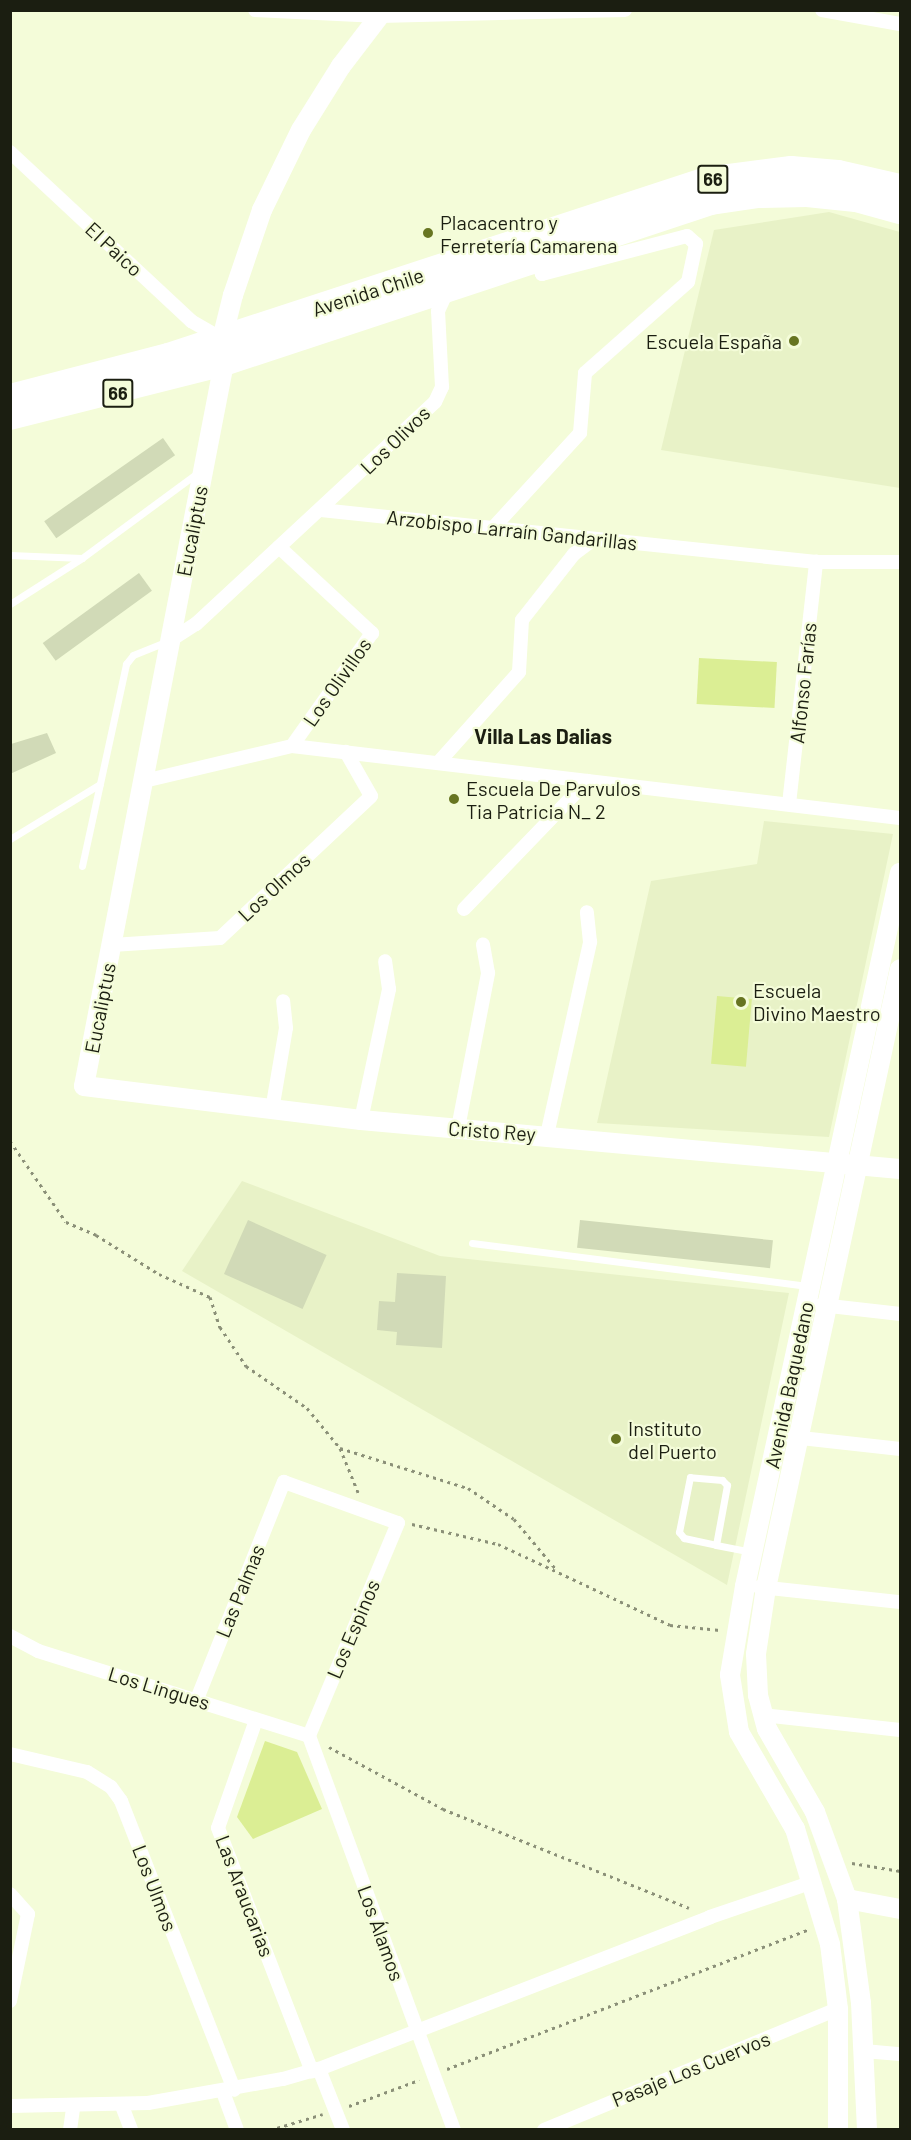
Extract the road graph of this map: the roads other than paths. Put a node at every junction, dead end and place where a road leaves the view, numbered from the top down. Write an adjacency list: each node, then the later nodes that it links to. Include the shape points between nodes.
1 (255, 10): 4 (street)
2 (626, 10): 4 (street)
3 (822, 10): 5 (street)
4 (382, 14): 11 (main road, Eucaliptus, via 324,91 280,170 246,252)
5 (900, 24)
6 (10, 152): 11 (street, El Paico)
7 (900, 187): 11 (highway, Avenida Chile / 66, via 814,170 734,174)
8 (900, 211): 9 (highway, Avenida Chile / 66, via 832,196 750,196 687,209)
9 (537, 259): 10 (highway, Avenida Chile / 66); 16 (street, via 542,274 687,236 696,244 688,282 585,373 580,433)
10 (449, 288): 11 (highway, Avenida Chile / 66); 15 (street, Los Olivos, via 438,311 442,387 435,402)
11 (223, 351): 12 (highway, Avenida Chile / 66); 13 (highway, Avenida Chile / 66); 14 (main road, Eucaliptus)
12 (10, 397)
13 (10, 417)
14 (204, 468): 20 (lane); 24 (main road, Eucaliptus)
15 (321, 510): 16 (street, Arzobispo Larraín Gandarillas); 18 (street)
16 (493, 528): 17 (street, Arzobispo Larraín Gandarillas)
17 (594, 539): 22 (street, Arzobispo Larraín Gandarillas); 27 (street, via 574,554 522,620 519,672)
18 (279, 547): 24 (street, via 196,624); 25 (street, Los Olivillos, via 372,633)
19 (10, 555): 20 (lane)
20 (82, 558): 23 (lane)
21 (900, 561): 22 (street, Arzobispo Larraín Gandarillas)
22 (816, 562): 31 (street, Alfonso Farías)
23 (10, 604)
24 (171, 639): 28 (main road, Eucaliptus); 30 (lane, via 133,655 126,664)
25 (292, 746): 26 (street); 28 (street)
26 (346, 752): 27 (street); 39 (street, Los Olmos, via 371,796 219,938)
27 (438, 763): 29 (street)
28 (144, 781): 39 (main road, Eucaliptus)
29 (587, 781): 31 (street); 36 (street)
30 (100, 784): 33 (lane); 34 (lane)
31 (789, 804): 32 (street)
32 (900, 818)
33 (10, 839)
34 (82, 866)
35 (900, 873): 42 (main road, Avenida Baquedano)
36 (464, 909)
37 (587, 912): 49 (street, via 590,942)
38 (483, 944): 48 (street, via 488,973)
39 (112, 945): 45 (main road, Eucaliptus)
40 (386, 961): 47 (street, via 389,989)
41 (900, 969): 44 (main road, Avenida Baquedano)
42 (873, 998): 44 (street); 50 (main road, Avenida Baquedano)
43 (283, 1001): 46 (street, via 286,1028)
44 (897, 1002): 51 (main road, Avenida Baquedano)
45 (84, 1086): 46 (main road, Cristo Rey)
46 (272, 1110): 47 (main road, Cristo Rey)
47 (361, 1120): 48 (main road, Cristo Rey)
48 (458, 1128): 49 (main road, Cristo Rey)
49 (547, 1135): 50 (main road, Cristo Rey)
50 (838, 1161): 51 (main road, Cristo Rey); 54 (main road, Avenida Baquedano)
51 (858, 1165): 52 (main road, Cristo Rey); 55 (main road, Avenida Baquedano)
52 (900, 1169)
53 (472, 1243): 54 (lane)
54 (809, 1295): 55 (street); 57 (main road, Avenida Baquedano)
55 (827, 1306): 56 (street); 58 (main road, Avenida Baquedano)
56 (900, 1314)
57 (778, 1436): 58 (street); 62 (main road, Avenida Baquedano)
58 (798, 1438): 59 (street); 64 (main road, Avenida Baquedano)
59 (900, 1449)
60 (398, 1522): 67 (street, Las Palmas, via 284,1482); 71 (street, Los Espinos)
61 (716, 1545): 61 (lane, via 727,1485 722,1480 690,1477 679,1532 684,1538); 62 (lane)
62 (753, 1552): 63 (main road, Avenida Baquedano)
63 (746, 1586): 64 (street); 73 (main road, Avenida Baquedano, via 730,1675 734,1715 746,1748 795,1829)
64 (766, 1588): 65 (street); 68 (main road, Avenida Baquedano, via 756,1654)
65 (900, 1602)
66 (10, 1636): 67 (street, Los Lingues, via 39,1651)
67 (196, 1699): 69 (street, Los Lingues)
68 (762, 1715): 70 (street); 75 (main road, Avenida Baquedano, via 773,1742 815,1812)
69 (256, 1720): 71 (street, Los Lingues); 82 (street, Las Araucarias, via 218,1828)
70 (900, 1730)
71 (309, 1736): 79 (street, Los Álamos)
72 (10, 1754): 83 (street, Los Ulmos, via 87,1772 111,1786 121,1801)
73 (813, 1882): 78 (main road, Avenida Baquedano, via 825,1923); 79 (street, via 710,1917)
74 (10, 1894): 77 (street, via 28,1914)
75 (847, 1899): 76 (main road); 80 (main road, Avenida Baquedano)
76 (900, 1909)
77 (11, 1991)
78 (838, 2009): 85 (main road, Avenida Baquedano); 95 (street, Pasaje Los Cuervos)
79 (417, 2030): 82 (street); 94 (street, Los Álamos)
80 (864, 2051): 81 (street); 84 (main road, Avenida Baquedano)
81 (900, 2054)
82 (316, 2070): 83 (street); 93 (street, Las Araucarias)
83 (229, 2091): 87 (street); 92 (street, Los Ulmos)
84 (866, 2095): 85 (main road); 96 (main road, Avenida Baquedano)
85 (837, 2096): 89 (main road, Avenida Baquedano)
86 (10, 2106): 88 (street)
87 (122, 2106): 88 (street); 91 (street)
88 (73, 2108): 90 (street)
89 (835, 2128)
90 (70, 2130)
91 (131, 2130)
92 (237, 2130)
93 (343, 2130)
94 (454, 2130)
95 (544, 2130)
96 (867, 2130)

